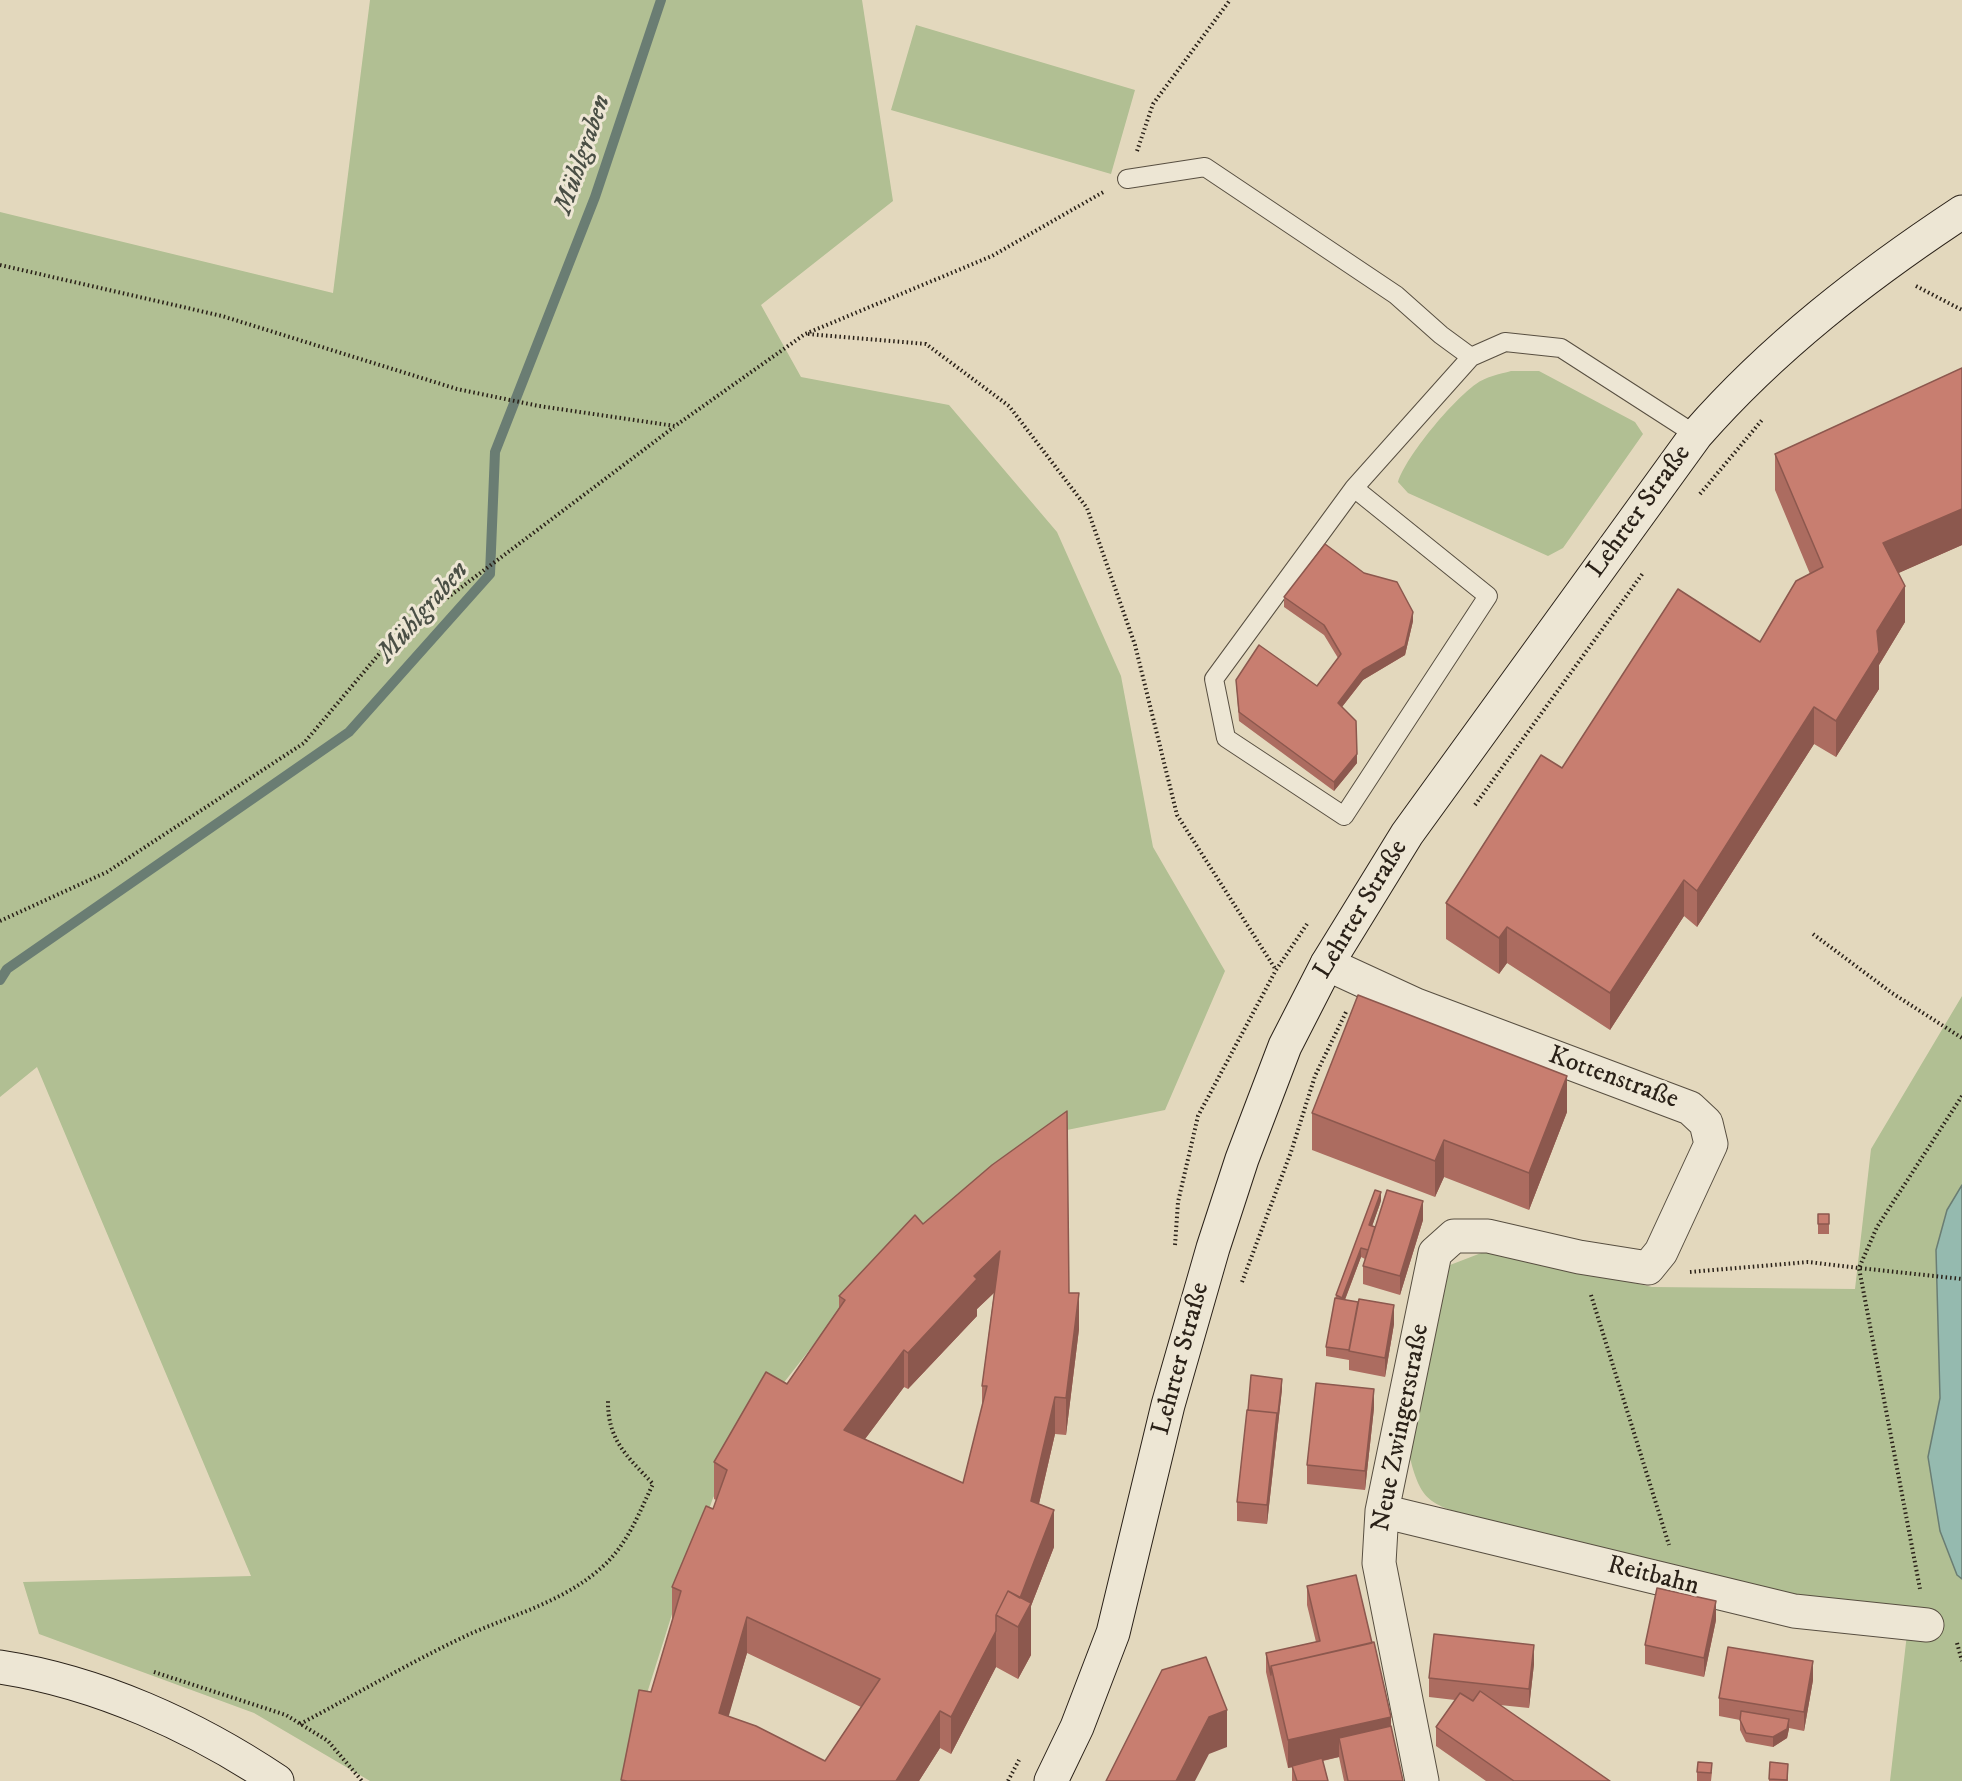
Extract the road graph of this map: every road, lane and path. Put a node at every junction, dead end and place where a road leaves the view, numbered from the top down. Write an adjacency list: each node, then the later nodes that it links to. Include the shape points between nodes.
1 (1230, 0): 2 (path, via 1153,104)
2 (1127, 179): 7 (path, via 992,256); 8 (lane, via 1205,166 1396,295)
3 (1962, 212): 11 (main road, Lehrter Straße, via 1843,297 1754,374)
4 (0, 265): 10 (path, via 222,316 457,389 539,406)
5 (1908, 282): 6 (path)
6 (1962, 310)
7 (805, 334): 10 (path); 19 (path, via 926,344 1009,406 1087,508 1135,645 1177,814)
8 (1471, 357): 11 (lane, via 1505,342 1561,348); 12 (lane)
9 (1767, 414): 13 (path)
10 (675, 426): 16 (path, via 390,641 304,743 107,872)
11 (1696, 435): 18 (main road, Lehrter Straße, via 1420,816)
12 (1354, 488): 12 (lane, via 1488,596 1344,816 1226,738 1215,679)
13 (1699, 495)
14 (1644, 572): 15 (path)
15 (1470, 812)
16 (0, 921)
17 (1812, 934): 21 (path)
18 (1327, 964): 20 (main road, Kottenstraße); 36 (main road, Lehrter Straße, via 1273,1073 1242,1159 1168,1406 1113,1634)
19 (1276, 970)
20 (1360, 981): 24 (main road, Kottenstraße, via 1690,1108 1706,1123 1711,1144 1661,1252); 27 (path, via 1315,1076)
21 (1962, 1038)
22 (1962, 1096): 25 (path, via 1877,1227)
23 (1579, 1257): 24 (main road); 29 (main road, Neue Zwingerstraße, via 1488,1236 1454,1236 1436,1253); 30 (path)
24 (1648, 1268): 25 (path, via 1699,1272 1808,1262)
25 (1859, 1268): 26 (path); 31 (path)
26 (1962, 1279)
27 (1239, 1290)
28 (608, 1399): 34 (path, via 612,1435 653,1484 626,1541 601,1568 572,1590 471,1634)
29 (1382, 1511): 30 (main road, Reitbahn); 37 (main road, Neue Zwingerstraße, via 1379,1563)
30 (1681, 1584): 31 (main road, Reitbahn, via 1794,1611)
31 (1927, 1625): 32 (path, via 1954,1628)
32 (1962, 1661)
33 (0, 1667): 35 (main road, via 96,1691 148,1711 204,1736)
34 (300, 1724)
35 (277, 1781)
36 (1051, 1781)
37 (1422, 1781)

